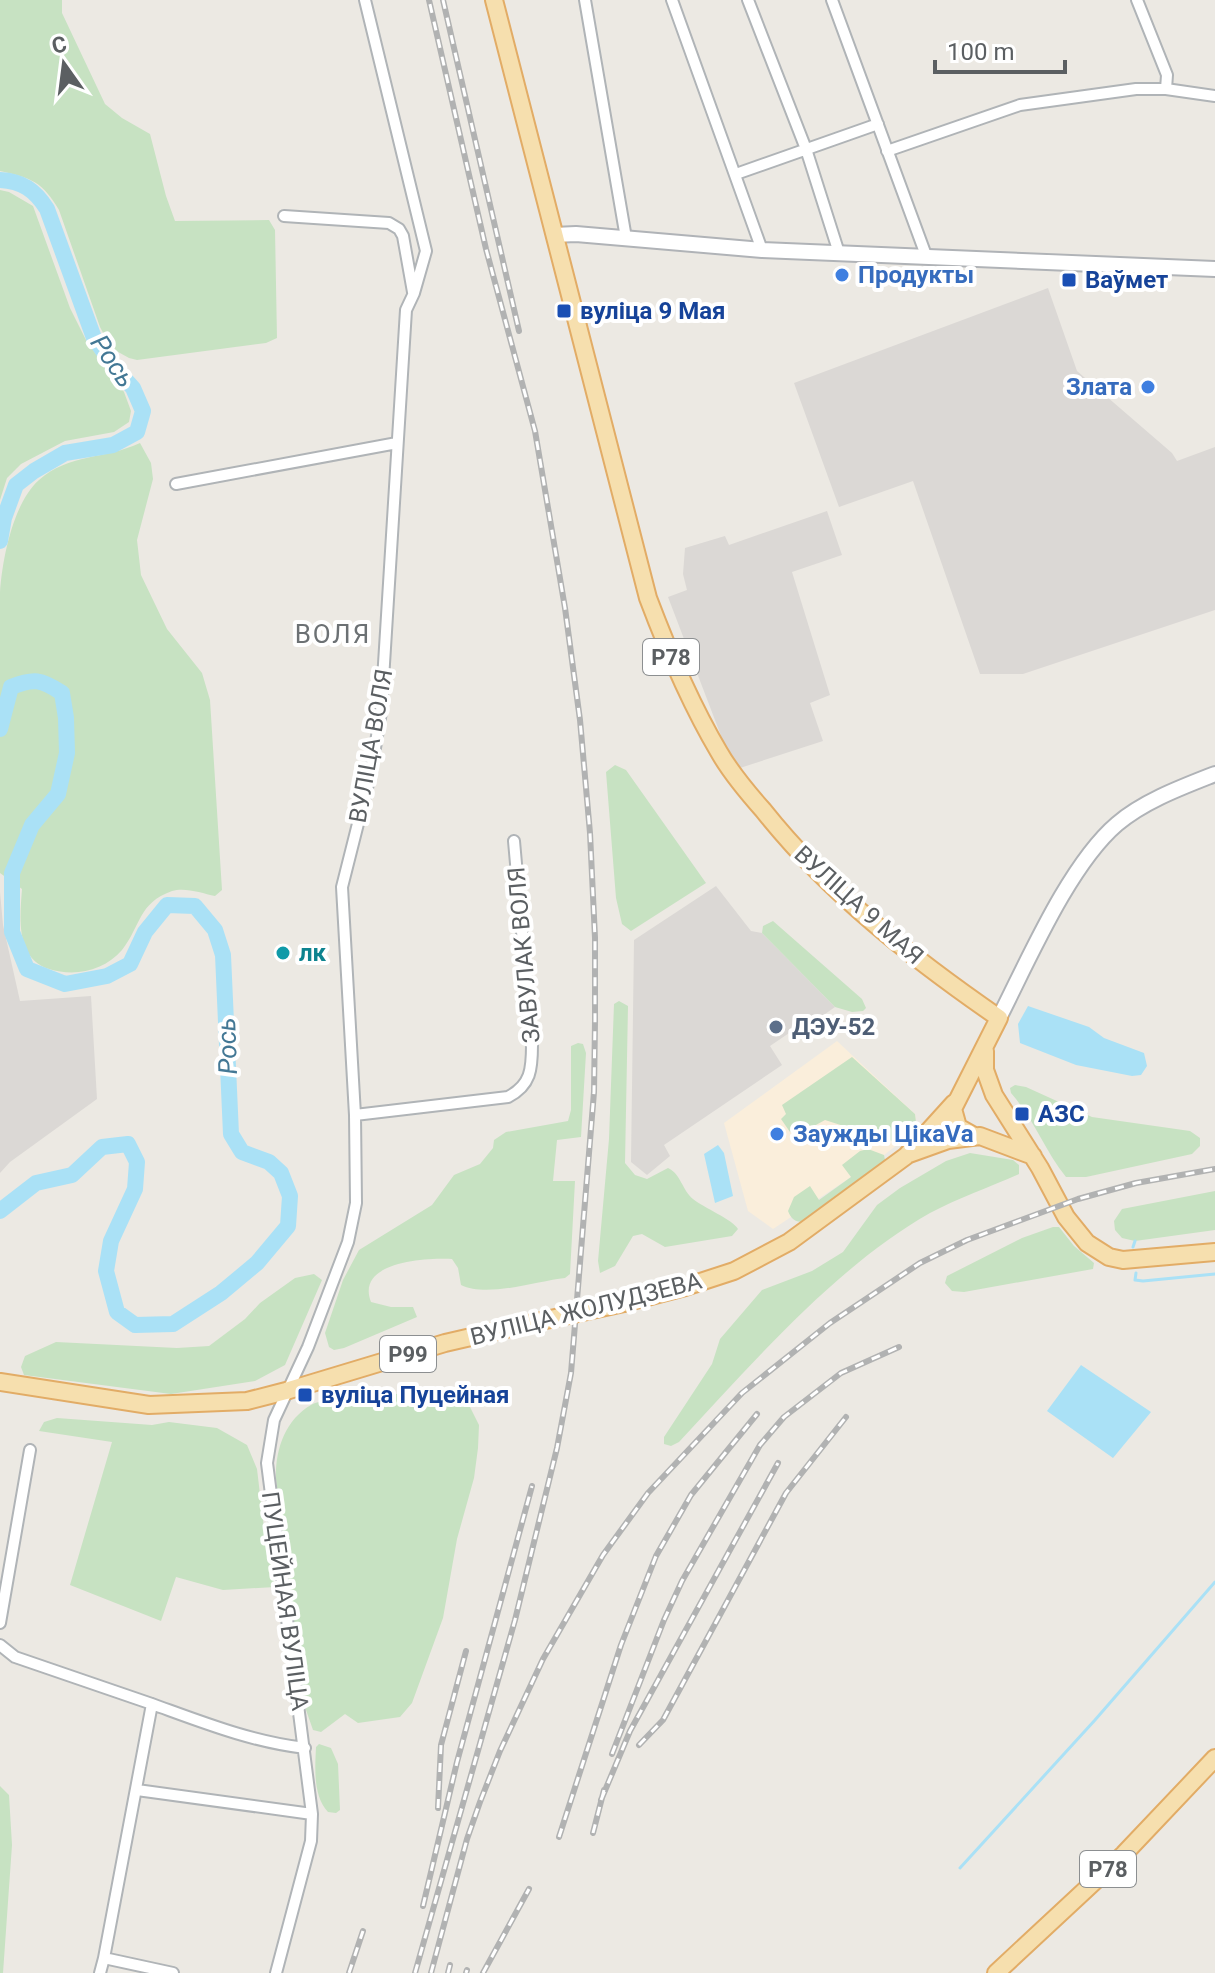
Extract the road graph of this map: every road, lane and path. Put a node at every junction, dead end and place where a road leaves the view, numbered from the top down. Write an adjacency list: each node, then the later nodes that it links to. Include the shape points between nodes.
1 (365, 0): 21 (street, ВУЛІЦА ВОЛЯ, via 426,251)
2 (494, 0): 15 (main road, ВУЛІЦА 9 МАЯ / Р78)
3 (585, 0): 16 (street)
4 (672, 0): 13 (street)
5 (748, 0): 11 (street)
6 (832, 0): 10 (street)
7 (1137, 0): 8 (street, via 1167,75)
8 (1166, 89): 9 (street); 12 (street, via 1020,105)
9 (1215, 96)
10 (878, 124): 11 (street); 12 (street)
11 (806, 149): 13 (street); 18 (street)
12 (887, 151): 19 (street)
13 (736, 174): 17 (street)
14 (284, 216): 21 (street, via 389,223 403,236)
15 (554, 235): 16 (street); 26 (main road, ВУЛІЦА 9 МАЯ / Р78, via 648,598 720,755 783,836 831,886 888,936)
16 (626, 238): 17 (street)
17 (762, 250): 18 (street)
18 (839, 253): 19 (street)
19 (927, 258): 20 (street)
20 (1215, 269)
21 (414, 293): 22 (street, ВУЛІЦА ВОЛЯ, via 406,310)
22 (397, 443): 23 (street); 30 (street, ВУЛІЦА ВОЛЯ, via 381,712 342,887)
23 (176, 484)
24 (1215, 774): 26 (street, via 1146,805 1102,838 1051,917)
25 (514, 841): 30 (street, ЗАВУЛАК ВОЛЯ, via 532,1045 528,1083 508,1097)
26 (999, 1018): 27 (main road)
27 (986, 1048): 28 (main road); 29 (main road, via 985,1070)
28 (956, 1100): 29 (main road, via 972,1088 984,1089); 31 (main road, via 954,1121 962,1131); 32 (main road, Р99)
29 (998, 1101): 31 (main road, via 999,1123); 33 (main road)
30 (355, 1115): 36 (street, ВУЛІЦА ВОЛЯ, via 356,1203 348,1242)
31 (977, 1136): 32 (main road, Р99, via 948,1140); 33 (main road)
32 (906, 1156): 36 (main road, ВУЛІЦА ЖОЛУДЗЕВА / Р99, bridge, via 789,1242 745,1265 685,1287 445,1343)
33 (1033, 1156): 34 (main road, via 1078,1235 1109,1257 1141,1260)
34 (1215, 1252)
35 (5, 1383): 36 (main road, ВУЛІЦА ЖОЛУДЗЕВА / Р99, via 149,1405 235,1402)
36 (286, 1391): 41 (street, ПУЦЕЙНАЯ ВУЛІЦА, via 274,1420 267,1463)
37 (30, 1450): 38 (street)
38 (0, 1623)
39 (0, 1645): 40 (street, via 15,1657)
40 (152, 1704): 41 (street, via 277,1745); 43 (street)
41 (305, 1748): 44 (street, ПУЦЕЙНАЯ ВУЛІЦА)
42 (1215, 1758): 49 (main road, Р78, via 1124,1854)
43 (137, 1790): 44 (street); 45 (street)
44 (312, 1814): 48 (street, ПУЦЕЙНАЯ ВУЛІЦА, via 311,1841)
45 (104, 1958): 46 (street); 47 (street)
46 (100, 1973)
47 (173, 1973)
48 (276, 1973)
49 (996, 1973)

